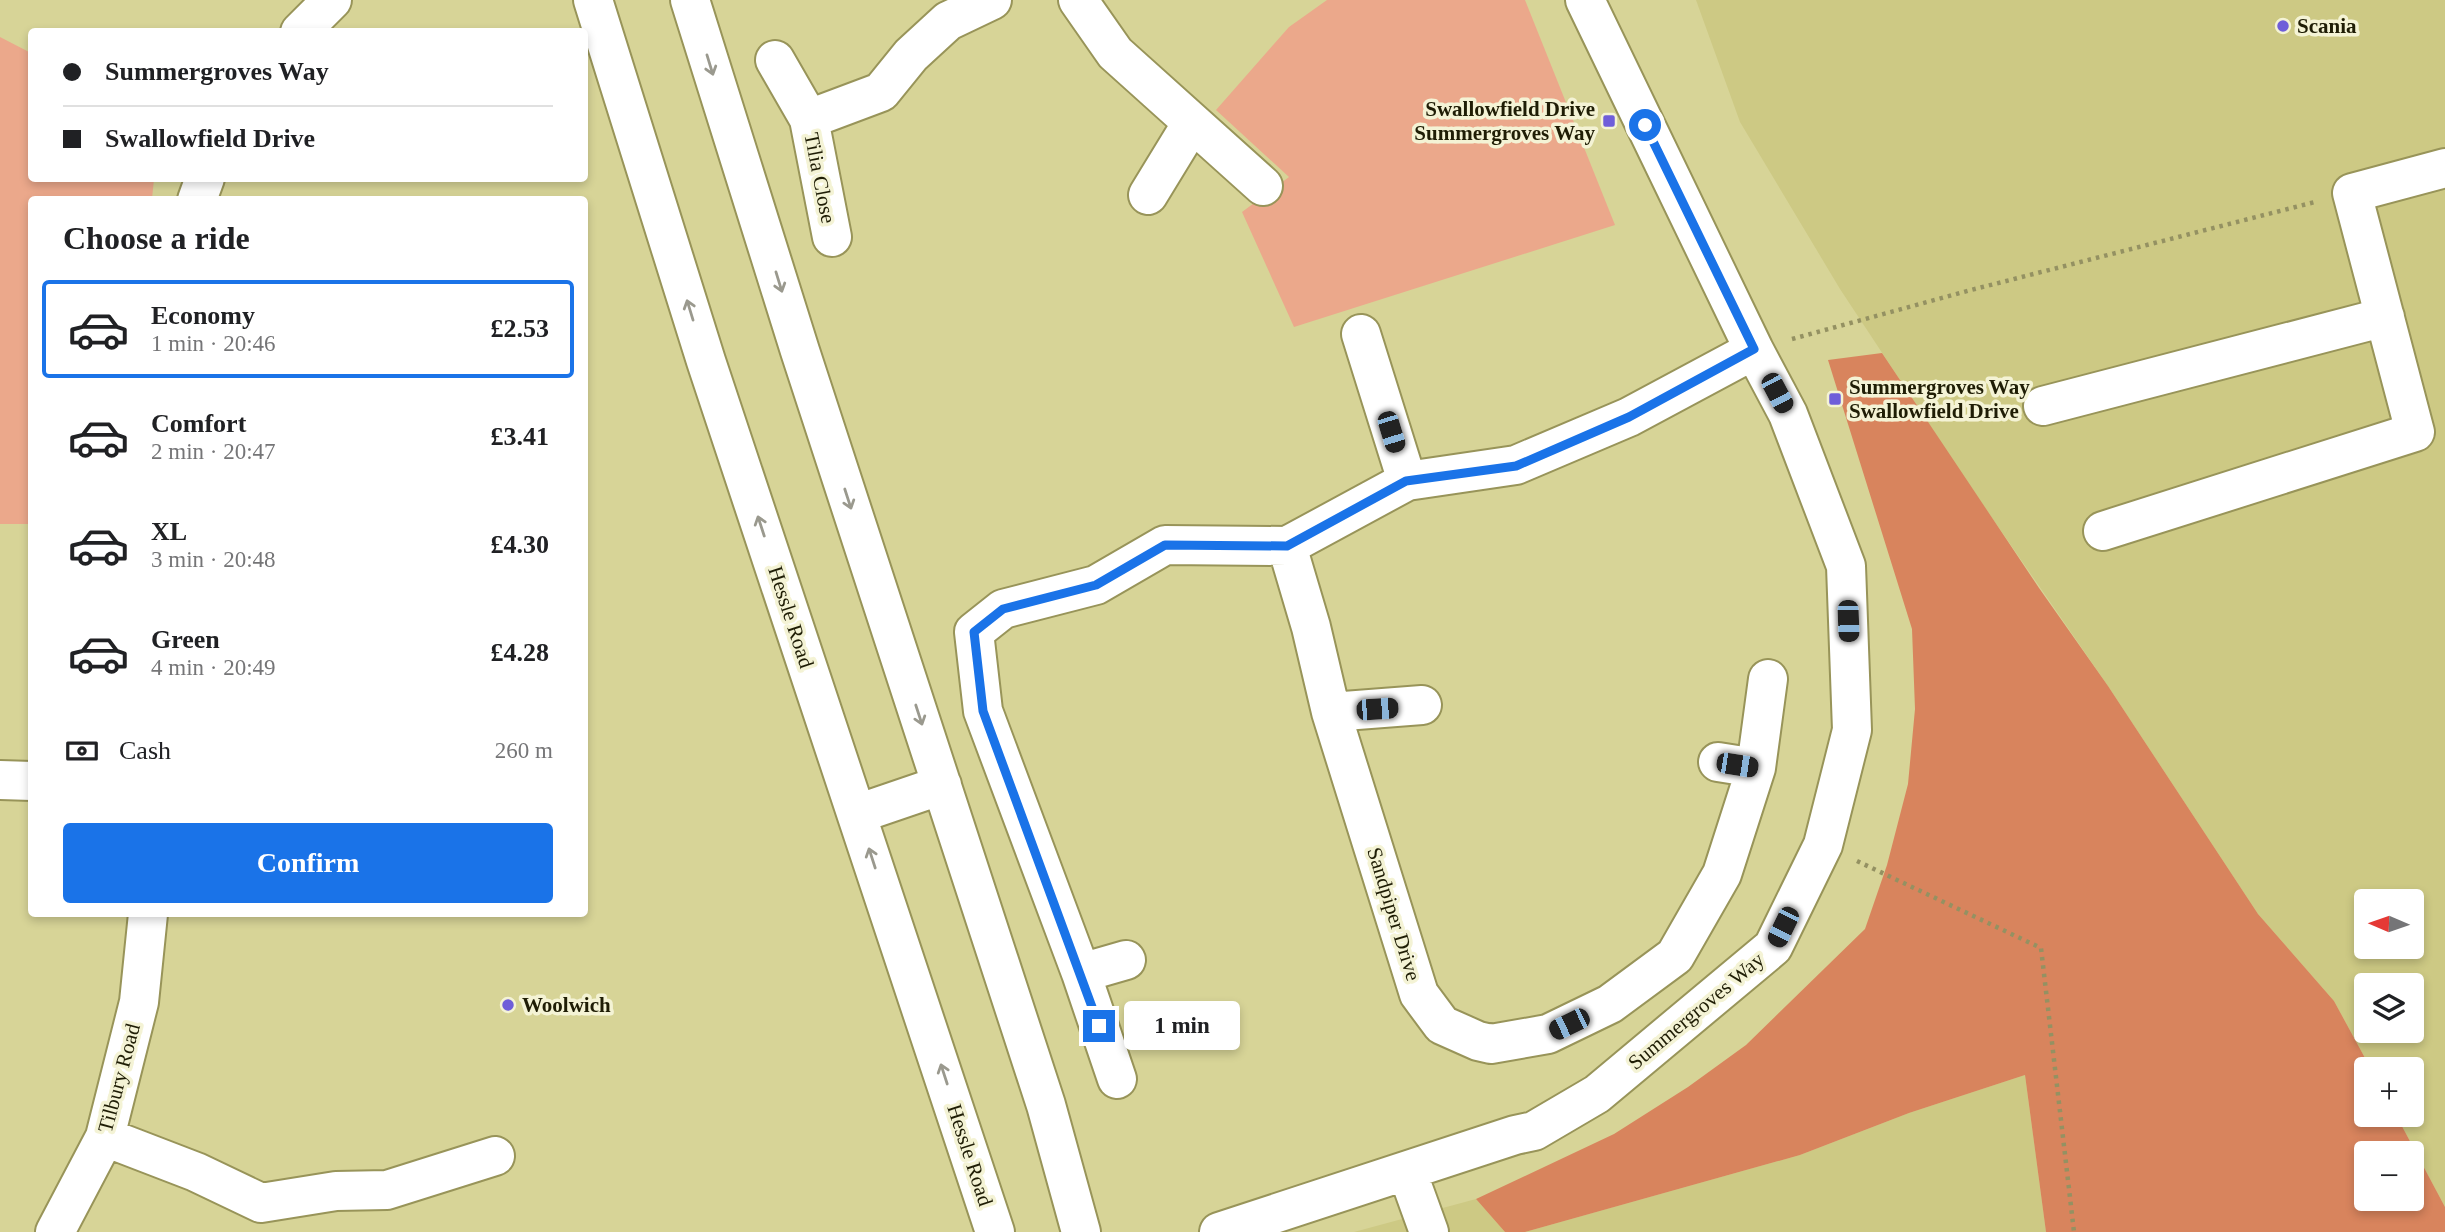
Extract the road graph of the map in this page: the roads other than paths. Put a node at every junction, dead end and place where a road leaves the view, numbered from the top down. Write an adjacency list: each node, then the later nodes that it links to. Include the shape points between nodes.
1 (332, 0): 7 (street)
2 (593, 0): 30 (street, Hessle Road, one-way to 2, via 706,361)
3 (690, 0): 29 (street, one-way to 29)
4 (992, 0): 9 (street, Tilia Close, via 948,21 911,55 881,92)
5 (1078, 0): 10 (street, via 1115,53)
6 (1585, 0): 17 (street, Summergroves Way)
7 (304, 28)
8 (775, 60): 9 (street, Tilia Close)
9 (809, 120): 14 (street, Tilia Close)
10 (1192, 123): 12 (street); 13 (street)
11 (2445, 168): 15 (street, via 2352,193)
12 (1263, 186)
13 (1148, 195)
14 (832, 237)
15 (2385, 317): 18 (street); 20 (street, via 2415,432)
16 (1361, 334): 19 (street)
17 (1754, 349): 19 (street, via 1629,417 1516,466); 37 (street, Summergroves Way, via 1788,414 1846,566 1852,730 1823,845 1773,947 1597,1094 1534,1131)
18 (2043, 406)
19 (1406, 481): 21 (street)
20 (2102, 531)
21 (1287, 546): 24 (street, Sandpiper Drive); 33 (street, via 1165,545 1096,585 1003,609 974,632 983,711)
22 (1768, 679): 26 (street, Sandpiper Drive)
23 (1422, 705): 24 (street)
24 (1331, 712): 26 (street, Sandpiper Drive, via 1419,994 1442,1025 1491,1044 1561,1028 1610,1004 1675,956 1723,874)
25 (1718, 762): 26 (street)
26 (1756, 768)
27 (0, 780): 28 (street)
28 (28, 781)
29 (942, 785): 30 (street); 40 (street, via 1046,1105)
30 (857, 814): 39 (street, Hessle Road, one-way to 30)
31 (148, 917): 35 (street, Tilbury Road, via 139,1002)
32 (1126, 960): 33 (street)
33 (1081, 973): 34 (street)
34 (1117, 1079)
35 (105, 1137): 36 (street, via 261,1203 336,1191 387,1190); 38 (street, Tilbury Road)
36 (495, 1156)
37 (1407, 1171): 41 (street, Summergroves Way); 42 (street)
38 (55, 1232)
39 (995, 1232)
40 (1081, 1232)
41 (1219, 1232)
42 (1429, 1232)

